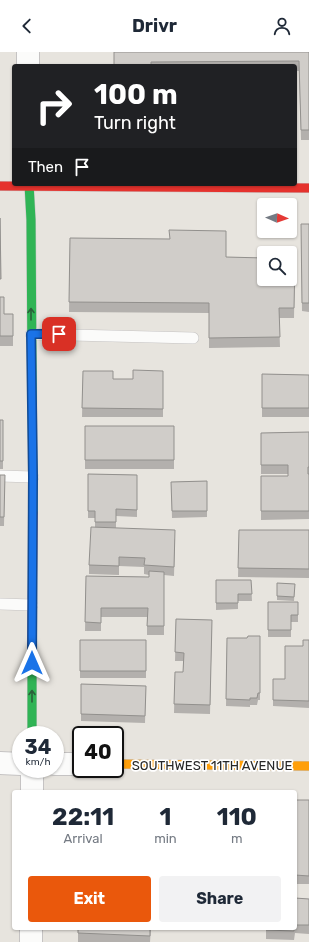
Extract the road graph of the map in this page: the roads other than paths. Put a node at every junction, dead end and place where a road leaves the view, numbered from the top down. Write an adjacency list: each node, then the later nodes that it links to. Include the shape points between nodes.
1 (28, 52): 2 (street)
2 (28, 64)
3 (0, 186): 4 (street)
4 (12, 186)
5 (29, 186): 8 (street, one-way to 5)
6 (216, 186): 7 (street)
7 (309, 188)
8 (31, 334): 9 (lane); 11 (street)
9 (193, 338)
10 (0, 476): 11 (lane)
11 (33, 477): 13 (street)
12 (0, 604): 13 (lane)
13 (32, 605): 14 (street, one-way to 13)
14 (32, 726)
15 (0, 763): 16 (street)
16 (12, 764)
17 (124, 764): 18 (street, SOUTHWEST 11TH AVENUE)
18 (309, 766)
19 (32, 778): 20 (street)
20 (32, 790)
21 (31, 930): 22 (street)
22 (31, 942)

